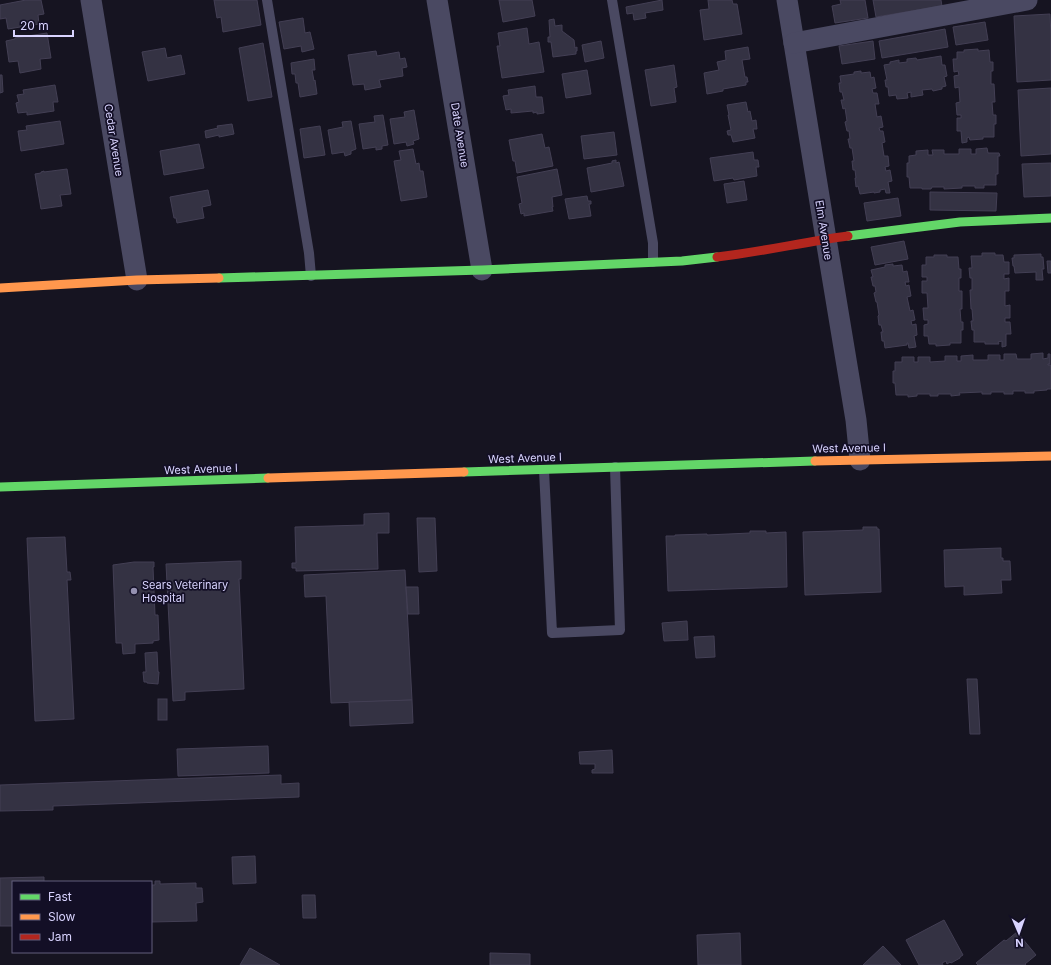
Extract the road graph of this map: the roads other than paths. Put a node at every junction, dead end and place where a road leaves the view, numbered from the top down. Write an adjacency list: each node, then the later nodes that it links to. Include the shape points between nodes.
1 (91, 0): 13 (street, Cedar Avenue)
2 (267, 0): 12 (lane)
3 (437, 0): 11 (street, Date Avenue)
4 (612, 0): 10 (lane)
5 (787, 0): 7 (street, Elm Avenue)
6 (1027, 0): 7 (street)
7 (794, 42): 9 (street, Elm Avenue)
8 (1051, 218): 9 (street, via 960,222)
9 (826, 239): 10 (street, via 744,254); 16 (street, Elm Avenue, via 856,420)
10 (653, 262): 11 (street)
11 (482, 270): 12 (street)
12 (311, 276): 13 (street)
13 (136, 280): 14 (street)
14 (0, 288)
15 (1051, 456): 16 (street, West Avenue I)
16 (860, 460): 17 (street, West Avenue I)
17 (615, 467): 18 (street, West Avenue I); 18 (lane, via 620,630 552,633)
18 (544, 470): 19 (street, West Avenue I)
19 (0, 487)

